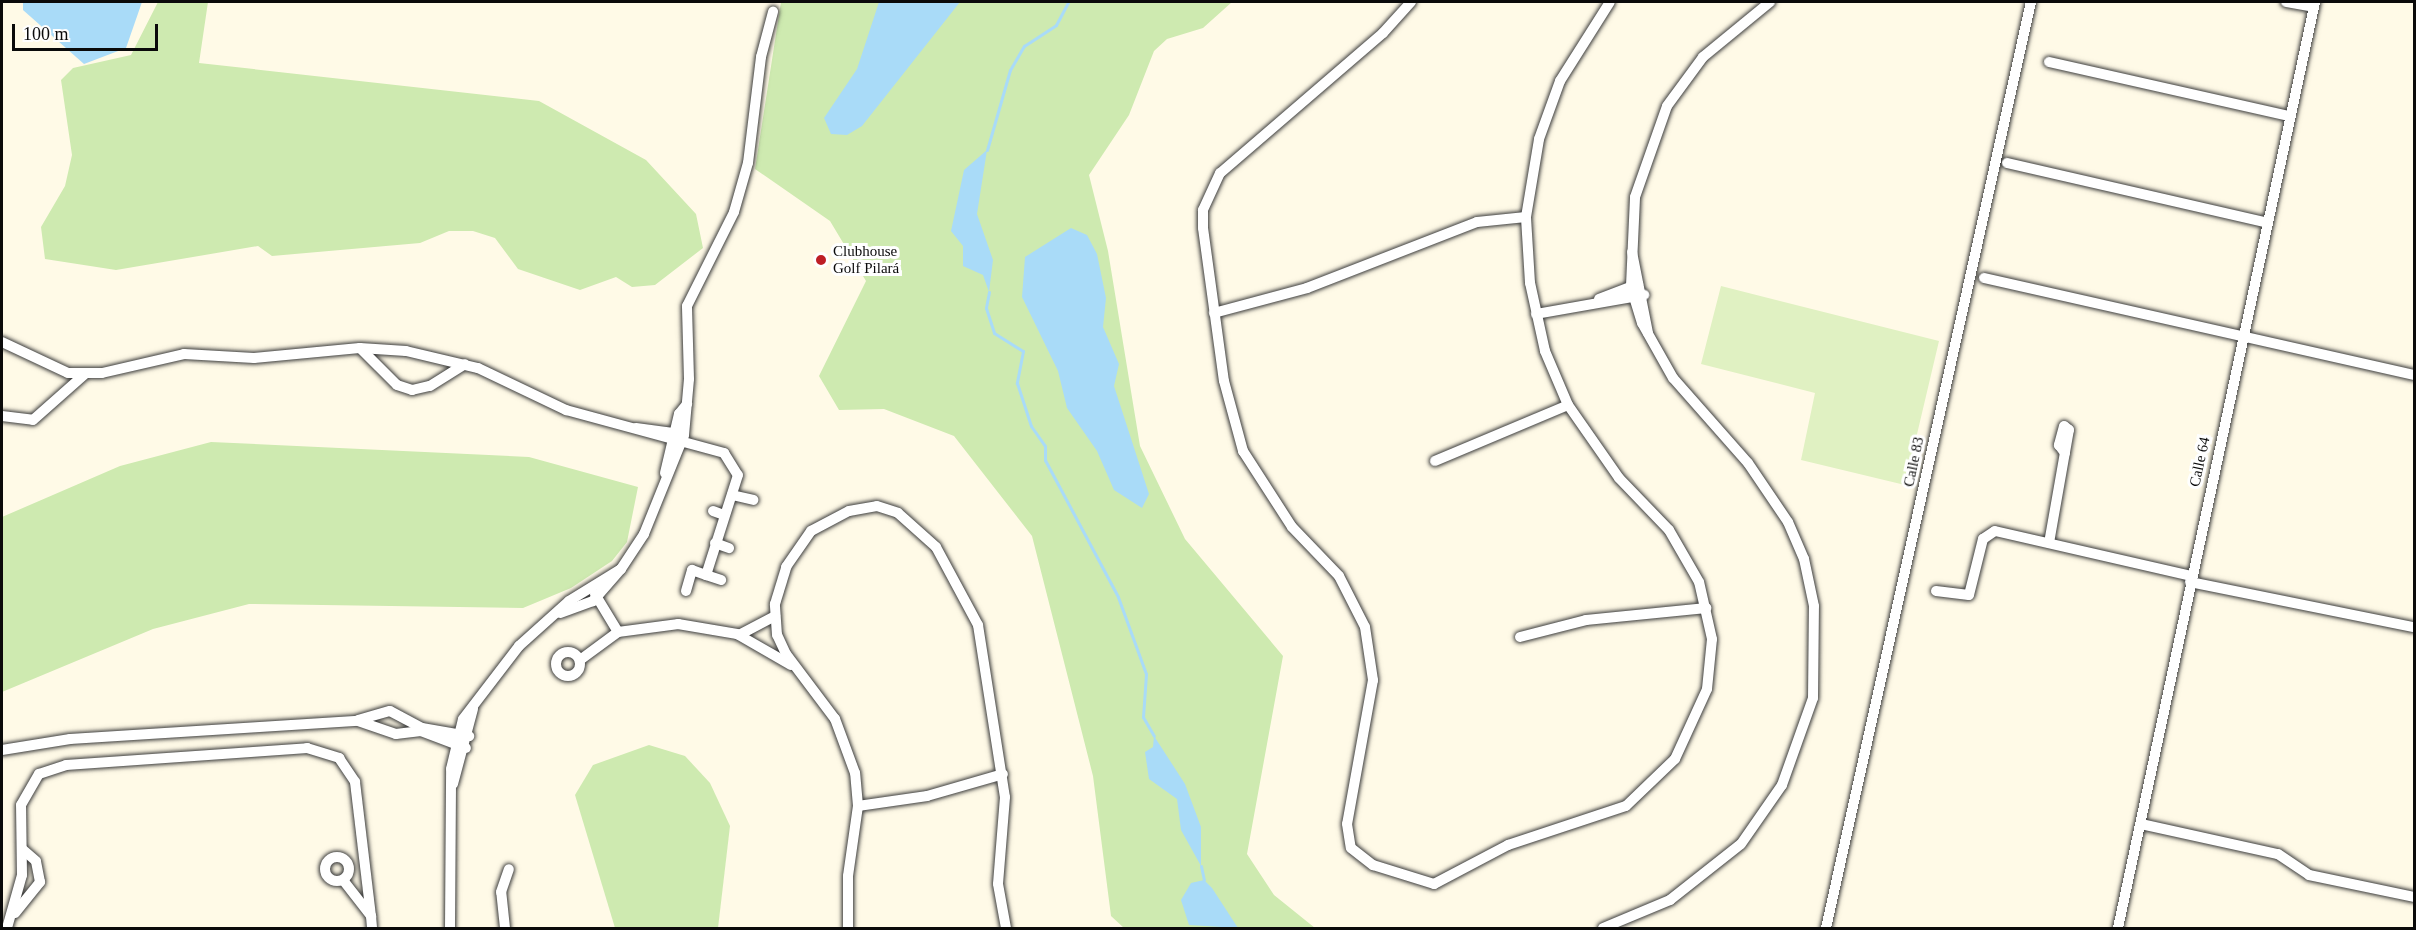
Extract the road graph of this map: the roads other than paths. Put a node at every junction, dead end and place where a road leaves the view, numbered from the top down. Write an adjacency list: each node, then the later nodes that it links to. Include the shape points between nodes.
1 (1411, 2): 17 (street, via 1383,33 1220,173 1203,210)
2 (1610, 2): 11 (street, via 1575,53 1548,111)
3 (1770, 2): 13 (street, via 1703,57 1667,106 1641,167)
4 (2031, 2): 74 (street, Calle 83)
5 (2286, 2): 6 (street)
6 (2314, 4): 9 (street, Calle 64)
7 (773, 12): 28 (street, via 761,57 748,163 734,212 687,306 687,404)
8 (2049, 62): 9 (street)
9 (2289, 116): 12 (street, Calle 64)
10 (2007, 163): 12 (street)
11 (1526, 217): 17 (street, via 1477,222 1307,288); 18 (street)
12 (2265, 222): 20 (street, Calle 64)
13 (1632, 251): 15 (street); 16 (street)
14 (1984, 278): 20 (street)
15 (1643, 289): 16 (street); 19 (street)
16 (1632, 291): 18 (street); 19 (street)
17 (1214, 313): 46 (street, via 1224,381 1243,451 1292,527 1339,576 1365,627 1373,680 1347,836 1361,859 1434,884 1508,845 1626,806 1675,759 1697,718 1712,662)
18 (1536, 314): 26 (street)
19 (1648, 333): 73 (street, via 1685,394 1749,463 1788,522 1811,585 1817,660 1800,745 1756,827 1693,886 1650,912)
20 (2241, 335): 25 (street); 42 (street, Calle 64)
21 (2, 342): 24 (street, via 50,368)
22 (360, 348): 23 (street); 23 (street, via 397,385 412,390 430,386); 24 (street, via 254,358 184,354)
23 (465, 364): 28 (street, via 510,380 566,410)
24 (85, 374): 27 (street, via 33,420)
25 (2415, 375)
26 (1568, 405): 30 (street); 46 (street, via 1618,478 1688,557)
27 (2, 416)
28 (677, 438): 32 (street, via 724,453 738,475); 45 (street, via 644,534 621,569)
29 (2065, 453): 38 (street)
30 (1435, 461)
31 (724, 478): 32 (street)
32 (735, 483): 33 (street)
33 (732, 495): 34 (street); 36 (street)
34 (753, 500)
35 (713, 511): 36 (street)
36 (724, 515): 37 (street)
37 (715, 543): 39 (street); 40 (street, via 706,556)
38 (2049, 543): 42 (street); 44 (street, via 1991,532 1983,539 1969,595)
39 (729, 548)
40 (706, 575): 41 (street); 43 (street, via 692,570)
41 (722, 579)
42 (2191, 579): 48 (street); 60 (street, Calle 64)
43 (686, 591)
44 (1936, 591)
45 (594, 593): 49 (street); 55 (street, via 560,613 519,646 473,709)
46 (1706, 608): 51 (street, via 1586,621)
47 (775, 616): 50 (street); 53 (street, via 777,635); 58 (street, via 778,584 811,531 864,507 898,513 936,547 973,611)
48 (2415, 627)
49 (618, 632): 50 (street, via 678,624); 52 (street)
50 (739, 635): 53 (street)
51 (1520, 637)
52 (580, 660)
53 (796, 669): 59 (street, via 836,719 855,773)
54 (358, 720): 55 (street, via 390,711 422,728); 56 (street, via 396,735 421,731); 57 (street, via 70,739)
55 (464, 734): 56 (street)
56 (461, 747): 69 (street, via 453,785)
57 (2, 750)
58 (1003, 774): 59 (street, via 919,798); 72 (street, via 998,884)
59 (858, 806): 71 (street, via 848,876)
60 (2141, 824): 64 (street, via 2278,854 2309,875); 75 (street, Calle 64)
61 (22, 849): 65 (street); 65 (street, via 36,861 40,882); 66 (street, via 24,795 32,780 48,769 326,750 349,768 355,782)
62 (509, 869): 70 (street, via 501,892)
63 (343, 880): 66 (street)
64 (2415, 897)
65 (15, 913): 67 (street)
66 (370, 915): 68 (street)
67 (7, 928)
68 (372, 928)
69 (450, 928)
70 (505, 928)
71 (848, 928)
72 (1006, 928)
73 (1603, 928)
74 (1826, 928)
75 (2118, 928)

